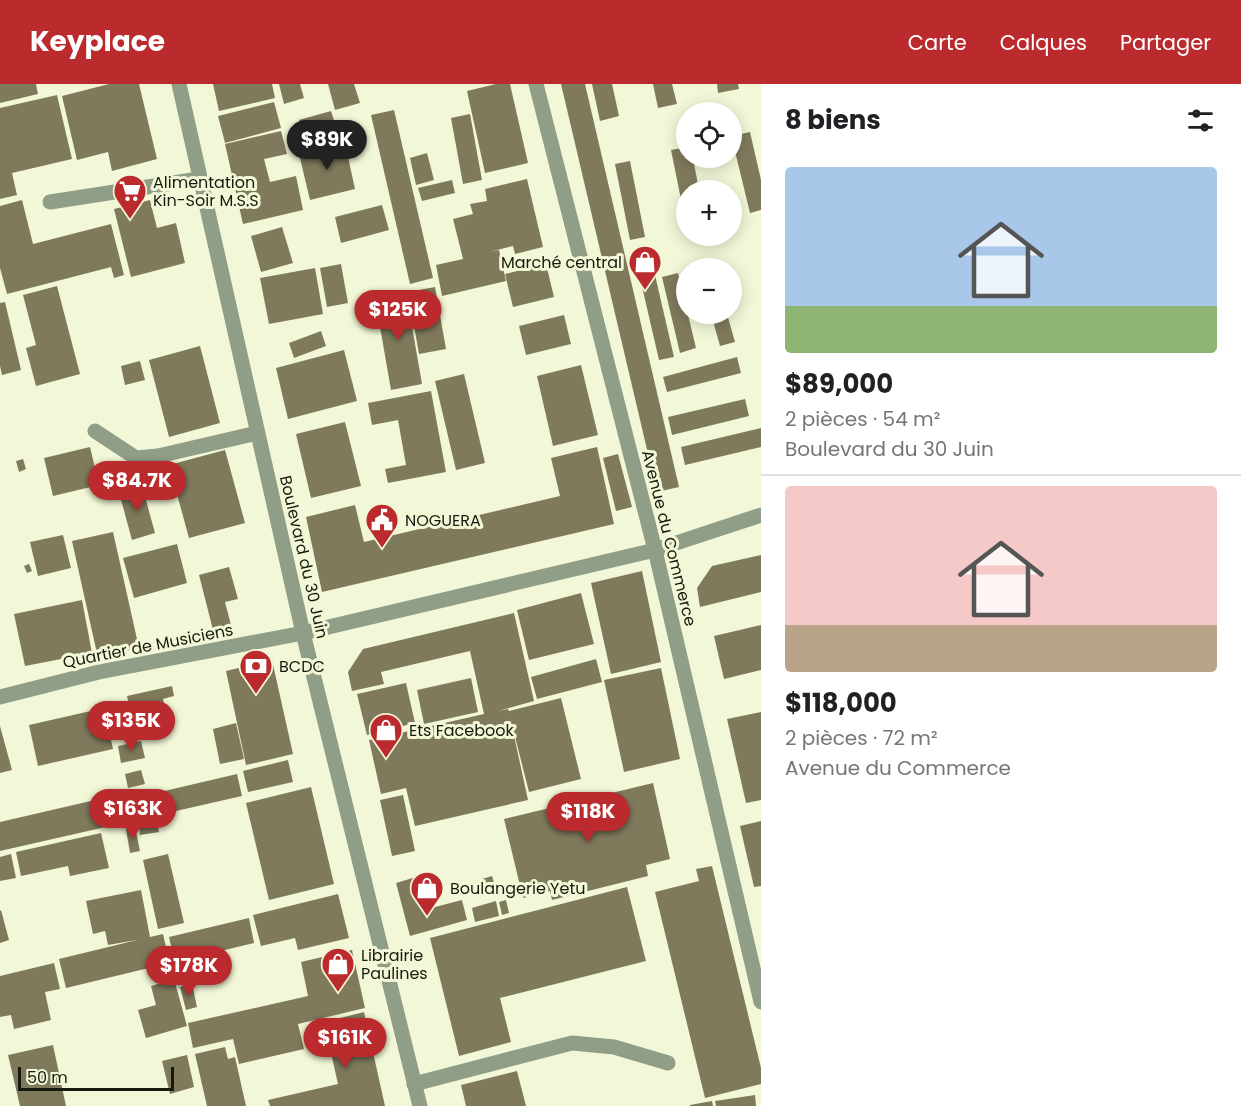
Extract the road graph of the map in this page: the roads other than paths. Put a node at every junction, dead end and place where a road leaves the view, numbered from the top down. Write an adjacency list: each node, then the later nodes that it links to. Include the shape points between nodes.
1 (179, 84): 3 (street, Boulevard du 30 Juin)
2 (536, 84): 8 (street, Avenue du Commerce)
3 (199, 179): 4 (street); 6 (street, Boulevard du 30 Juin)
4 (50, 202)
5 (95, 431): 6 (street, via 136,459)
6 (257, 433): 9 (street, Boulevard du 30 Juin)
7 (761, 515): 8 (street, Quartier de Musiciens)
8 (655, 550): 9 (street, Quartier de Musiciens); 11 (street, Avenue du Commerce)
9 (303, 633): 10 (street, Quartier de Musiciens, via 99,672); 13 (street, Boulevard du 30 Juin)
10 (0, 696)
11 (761, 1002)
12 (668, 1063): 13 (street, via 614,1047 572,1043)
13 (414, 1084): 14 (street, Boulevard du 30 Juin)
14 (420, 1106)

